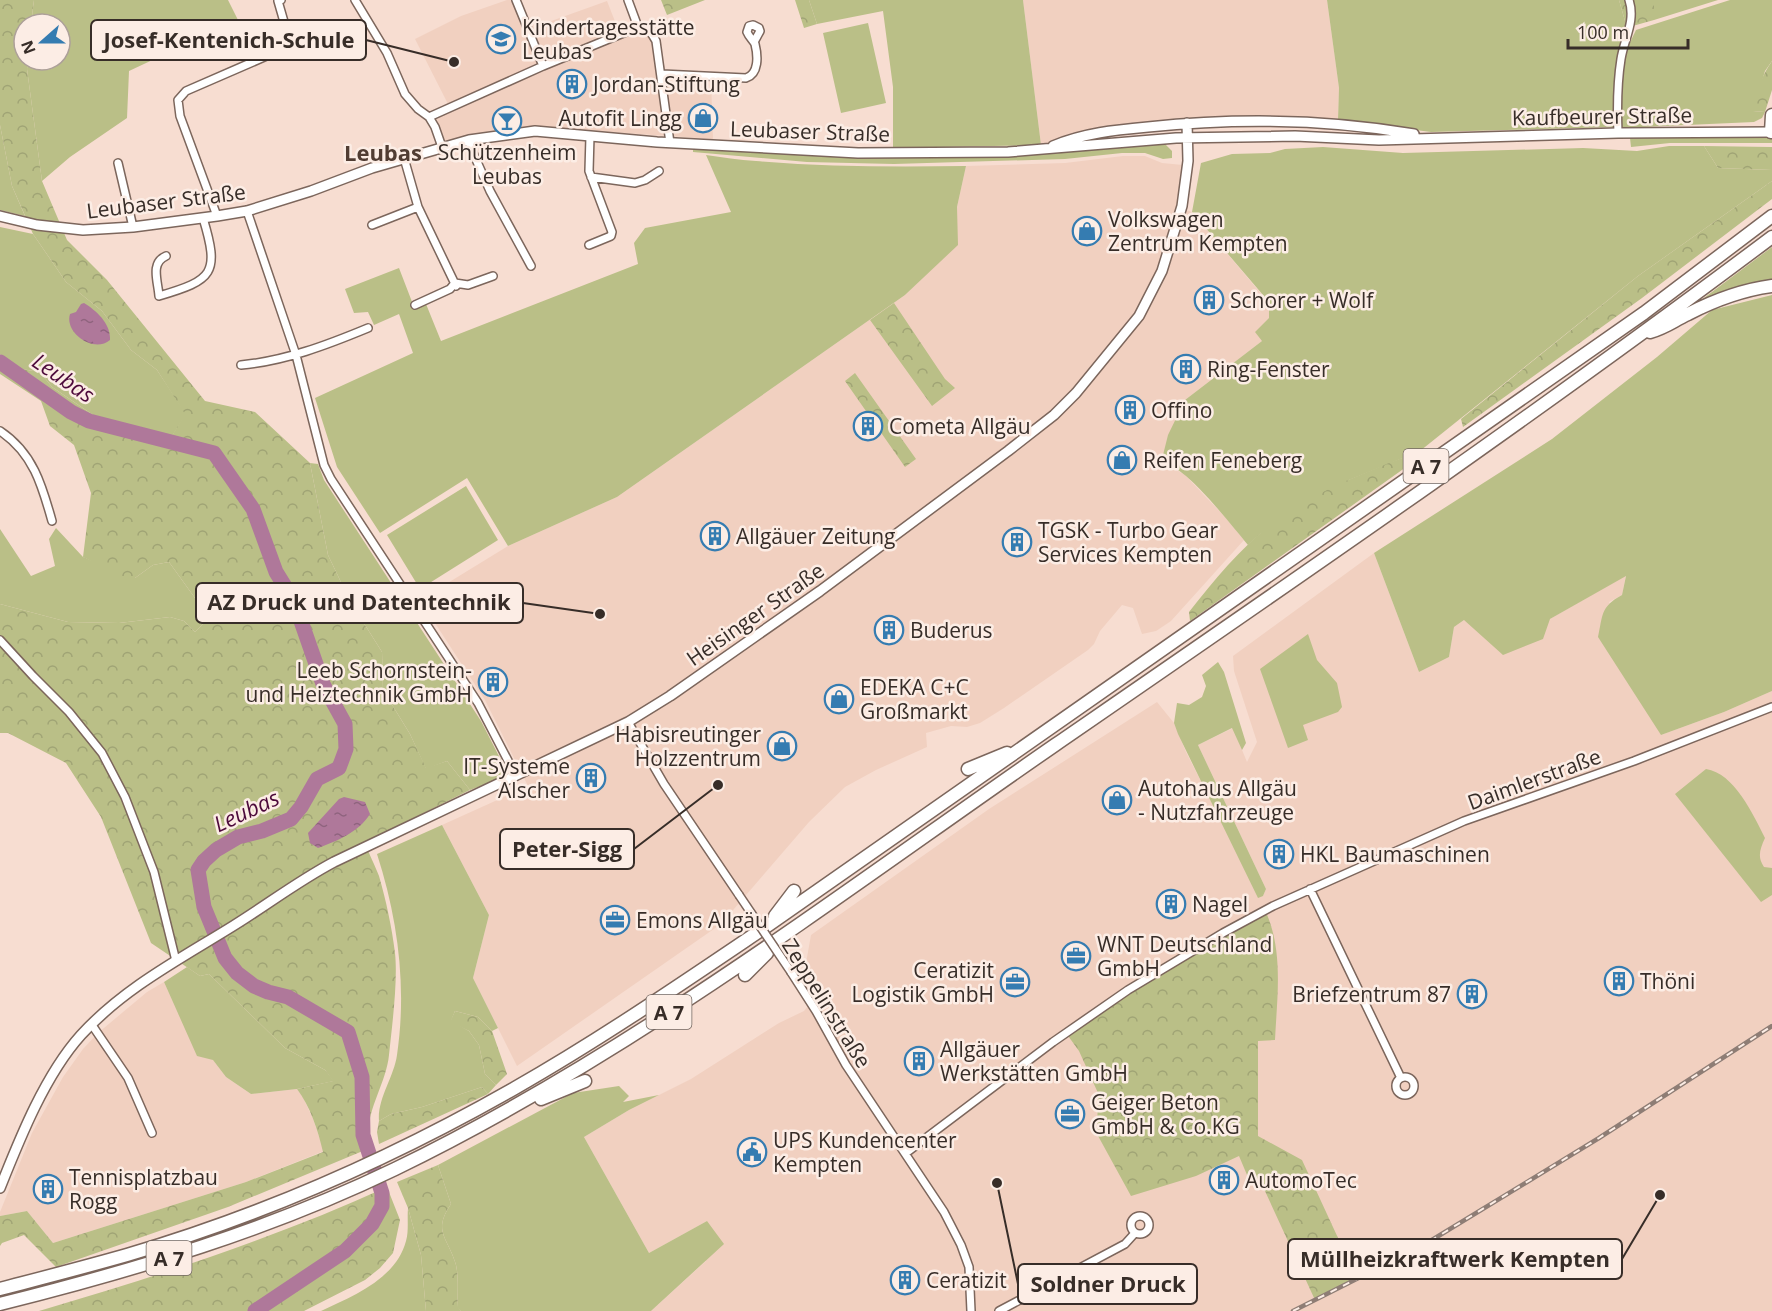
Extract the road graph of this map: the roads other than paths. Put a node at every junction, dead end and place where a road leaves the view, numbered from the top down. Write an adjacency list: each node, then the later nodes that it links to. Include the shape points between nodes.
1 (279, 0): 29 (street, via 288,30 287,45 186,92 178,100 180,116)
2 (355, 0): 11 (street, via 387,53 405,94)
3 (516, 0): 8 (street)
4 (628, 0): 6 (street)
5 (1629, 0): 14 (street, via 1632,16 1616,94)
6 (638, 27): 8 (street); 9 (street, via 652,32)
7 (754, 42): 9 (street, via 756,72 752,76)
8 (543, 66): 11 (street)
9 (662, 74): 19 (street)
10 (1772, 115): 13 (highway)
11 (429, 117): 20 (street)
12 (1186, 123): 16 (main road, Heisinger Straße); 17 (main road, via 1324,123); 21 (main road, via 1092,132)
13 (1771, 132): 14 (main road, Kaufbeurer Straße)
14 (1618, 133): 17 (main road, Kaufbeurer Straße)
15 (590, 136): 18 (main road, Leubaser Straße, via 535,131); 19 (main road, Leubaser Straße); 25 (street)
16 (1187, 138): 17 (main road, Leubaser Straße); 21 (main road, Leubaser Straße); 50 (main road, Heisinger Straße, via 1182,206 1162,271 1139,316 1076,393 1008,451 820,591)
17 (1432, 138)
18 (470, 140): 20 (main road, Leubaser Straße); 37 (street, via 490,191)
19 (670, 142): 21 (main road, Leubaser Straße, via 858,153)
20 (442, 147): 22 (main road, Leubaser Straße)
21 (1043, 150)
22 (404, 158): 26 (street); 27 (main road, Leubaser Straße)
23 (118, 163): 33 (street)
24 (659, 171): 25 (street, via 635,183)
25 (591, 177): 35 (street, via 612,232)
26 (418, 207): 32 (street); 39 (street)
27 (247, 211): 29 (main road, Leubaser Straße); 44 (street)
28 (0, 216): 33 (main road, Leubaser Straße, via 83,230)
29 (217, 216): 31 (main road, Leubaser Straße)
30 (1772, 216): 51 (highway, A 7, via 1644,313)
31 (203, 218): 33 (main road, Leubaser Straße); 36 (street, via 213,256 212,267 200,282 159,296 156,264)
32 (372, 225)
33 (133, 227)
34 (1772, 237): 43 (highway, A 7)
35 (589, 245)
36 (166, 256)
37 (531, 266)
38 (493, 276): 39 (street)
39 (456, 285): 41 (street)
40 (1772, 286): 43 (highway, via 1728,296 1667,327)
41 (415, 305)
42 (368, 328): 44 (street)
43 (1641, 335): 56 (highway, A 7)
44 (296, 355): 45 (street, via 269,363); 53 (street, via 321,456 331,479 473,695)
45 (241, 365)
46 (0, 431): 47 (street, via 20,447 34,467)
47 (52, 521)
48 (0, 640): 58 (street, via 102,753 125,797 154,872)
49 (1772, 707): 54 (street, Daimlerstraße, via 1464,821)
50 (628, 722): 53 (main road, Heisinger Straße); 65 (street, Zeppelinstraße, bridge, via 664,784 791,972 846,1065)
51 (1030, 743): 52 (highway); 57 (highway, A 7)
52 (968, 769)
53 (513, 777): 58 (main road, Heisinger Straße, via 301,880)
54 (1310, 889): 61 (street); 65 (street, Daimlerstraße, via 1223,933 1128,990)
55 (794, 891): 57 (highway)
56 (811, 915): 59 (highway); 63 (highway, A 7, via 593,1061)
57 (766, 926): 68 (highway, A 7, via 623,1023 514,1089 405,1146 233,1220)
58 (176, 961): 60 (main road, Heisinger Straße, via 119,1000)
59 (745, 975)
60 (92, 1025): 64 (street, via 128,1078); 66 (main road, Heisinger Straße, via 74,1044 44,1091)
61 (1401, 1078)
62 (585, 1081): 63 (highway, via 540,1100)
63 (522, 1102): 69 (highway, A 7, via 413,1160 238,1236 134,1269)
64 (152, 1133)
65 (906, 1153): 70 (street, Zeppelinstraße, via 961,1245 969,1267)
66 (0, 1188)
67 (1135, 1233): 71 (street, via 1101,1258)
68 (0, 1289)
69 (0, 1304)
70 (971, 1311)
71 (999, 1311)

